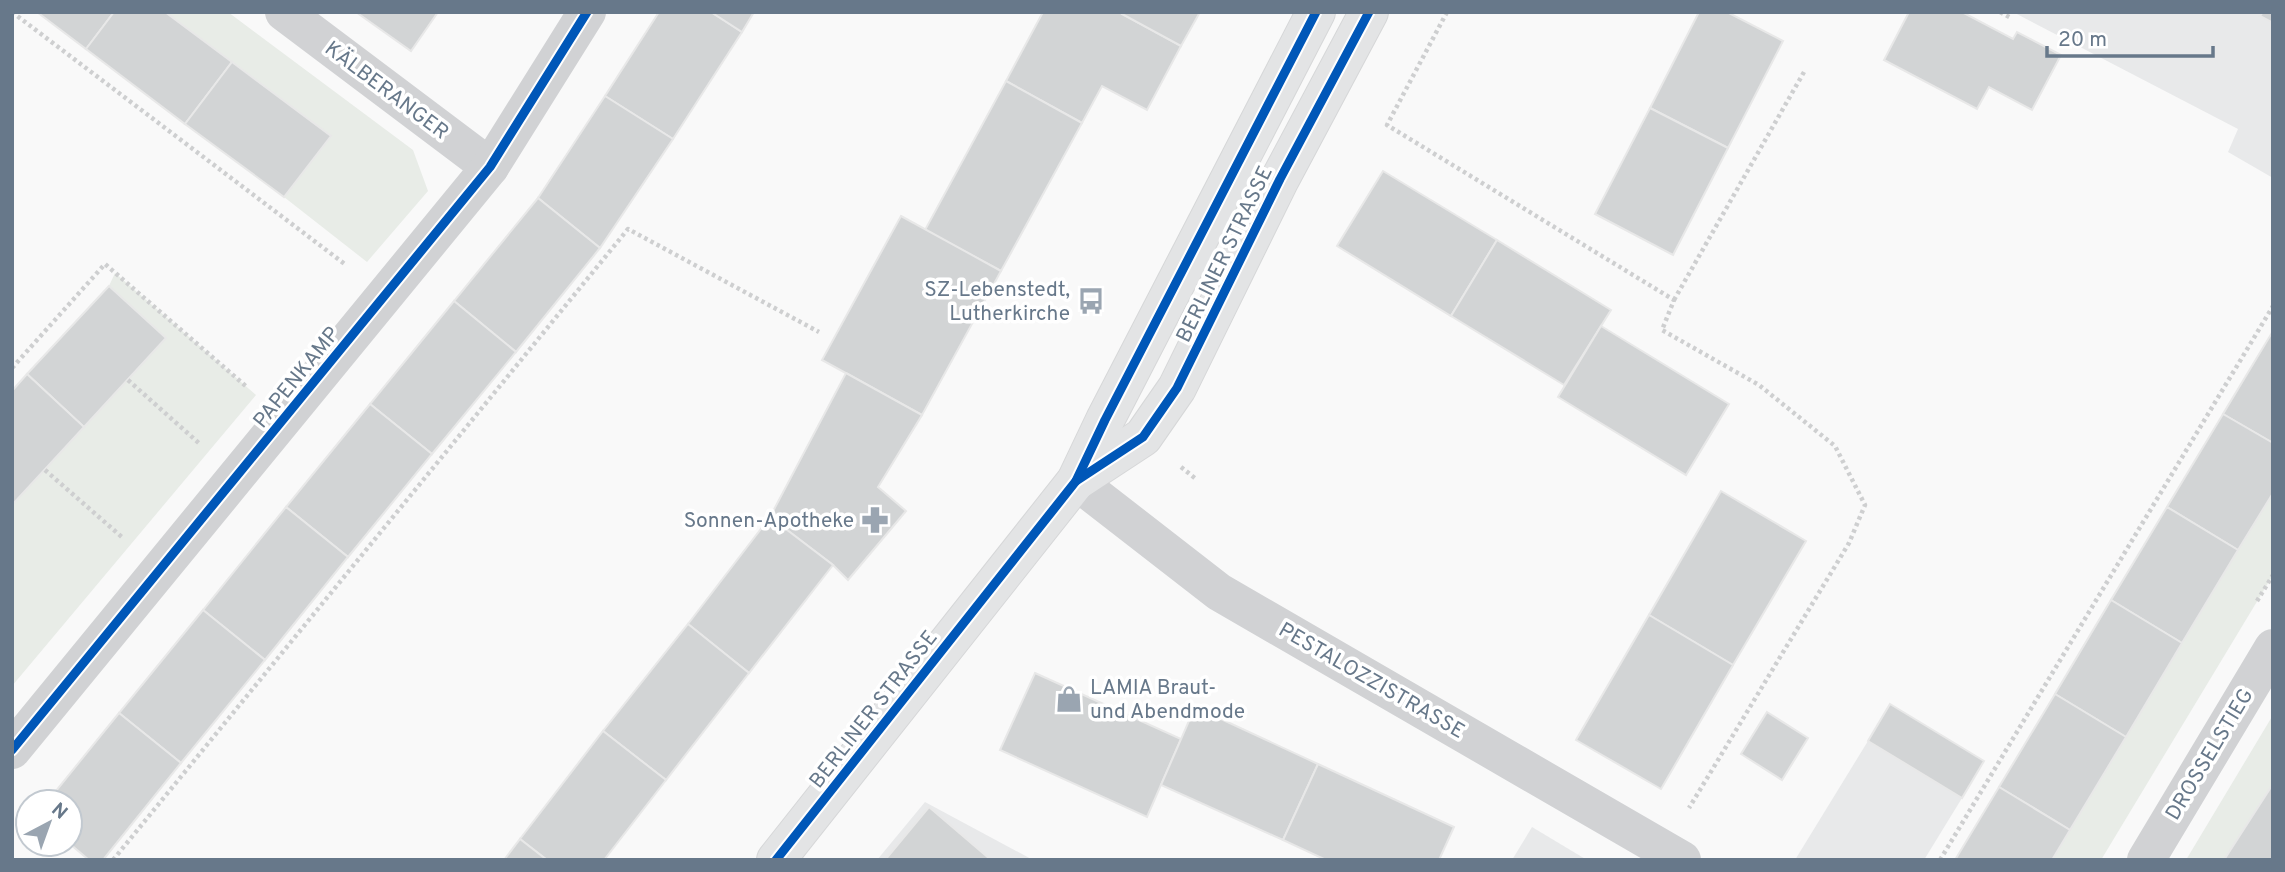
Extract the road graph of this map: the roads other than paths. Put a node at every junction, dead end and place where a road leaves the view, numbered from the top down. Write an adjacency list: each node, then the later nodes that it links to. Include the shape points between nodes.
1 (284, 12): 5 (street, KÄLBERANGER)
2 (587, 12): 5 (street, PAPENKAMP)
3 (1316, 12): 6 (street, BERLINER STRASSE)
4 (1369, 12): 6 (street, BERLINER STRASSE, via 1177,388 1143,437)
5 (490, 167): 8 (street, PAPENKAMP)
6 (1076, 481): 9 (street, BERLINER STRASSE); 10 (street, PESTALOZZISTRASSE, via 1219,592)
7 (2273, 648): 11 (street, DROSSELSTIEG)
8 (12, 750)
9 (776, 860)
10 (1682, 860)
11 (2146, 860)

